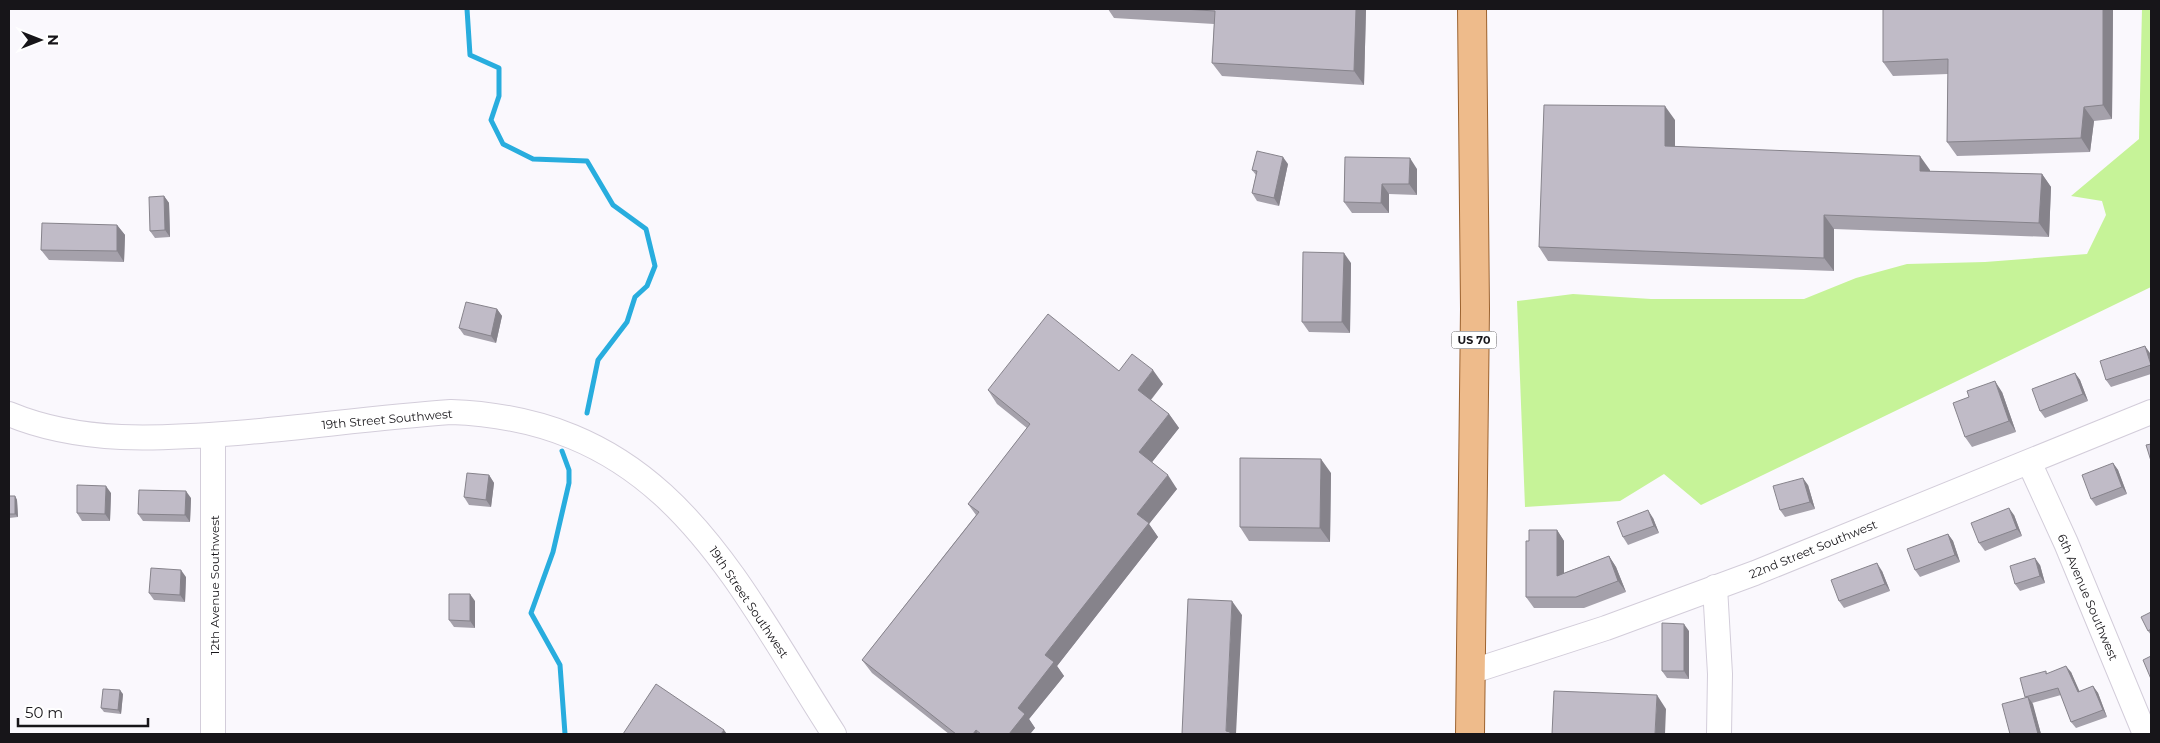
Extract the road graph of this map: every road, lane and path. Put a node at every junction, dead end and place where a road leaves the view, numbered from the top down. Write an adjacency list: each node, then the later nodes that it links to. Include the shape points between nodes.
1 (1472, 9): 7 (main road, US 70, via 1475,309)
2 (2151, 412): 5 (street, 22nd Street Southwest)
3 (9, 414): 4 (street, 19th Street Southwest, via 95,436 160,438)
4 (213, 435): 8 (street, 12th Avenue Southwest); 9 (street, 19th Street Southwest, via 451,412 515,418 594,446 630,468 671,500 715,548)
5 (2029, 462): 6 (street, 22nd Street Southwest); 12 (street, 6th Avenue Southwest)
6 (1716, 587): 7 (street, 22nd Street Southwest, via 1606,628); 11 (street)
7 (1470, 672): 10 (main road, US 70)
8 (213, 734)
9 (834, 734)
10 (1470, 734)
11 (1719, 734)
12 (2148, 734)

